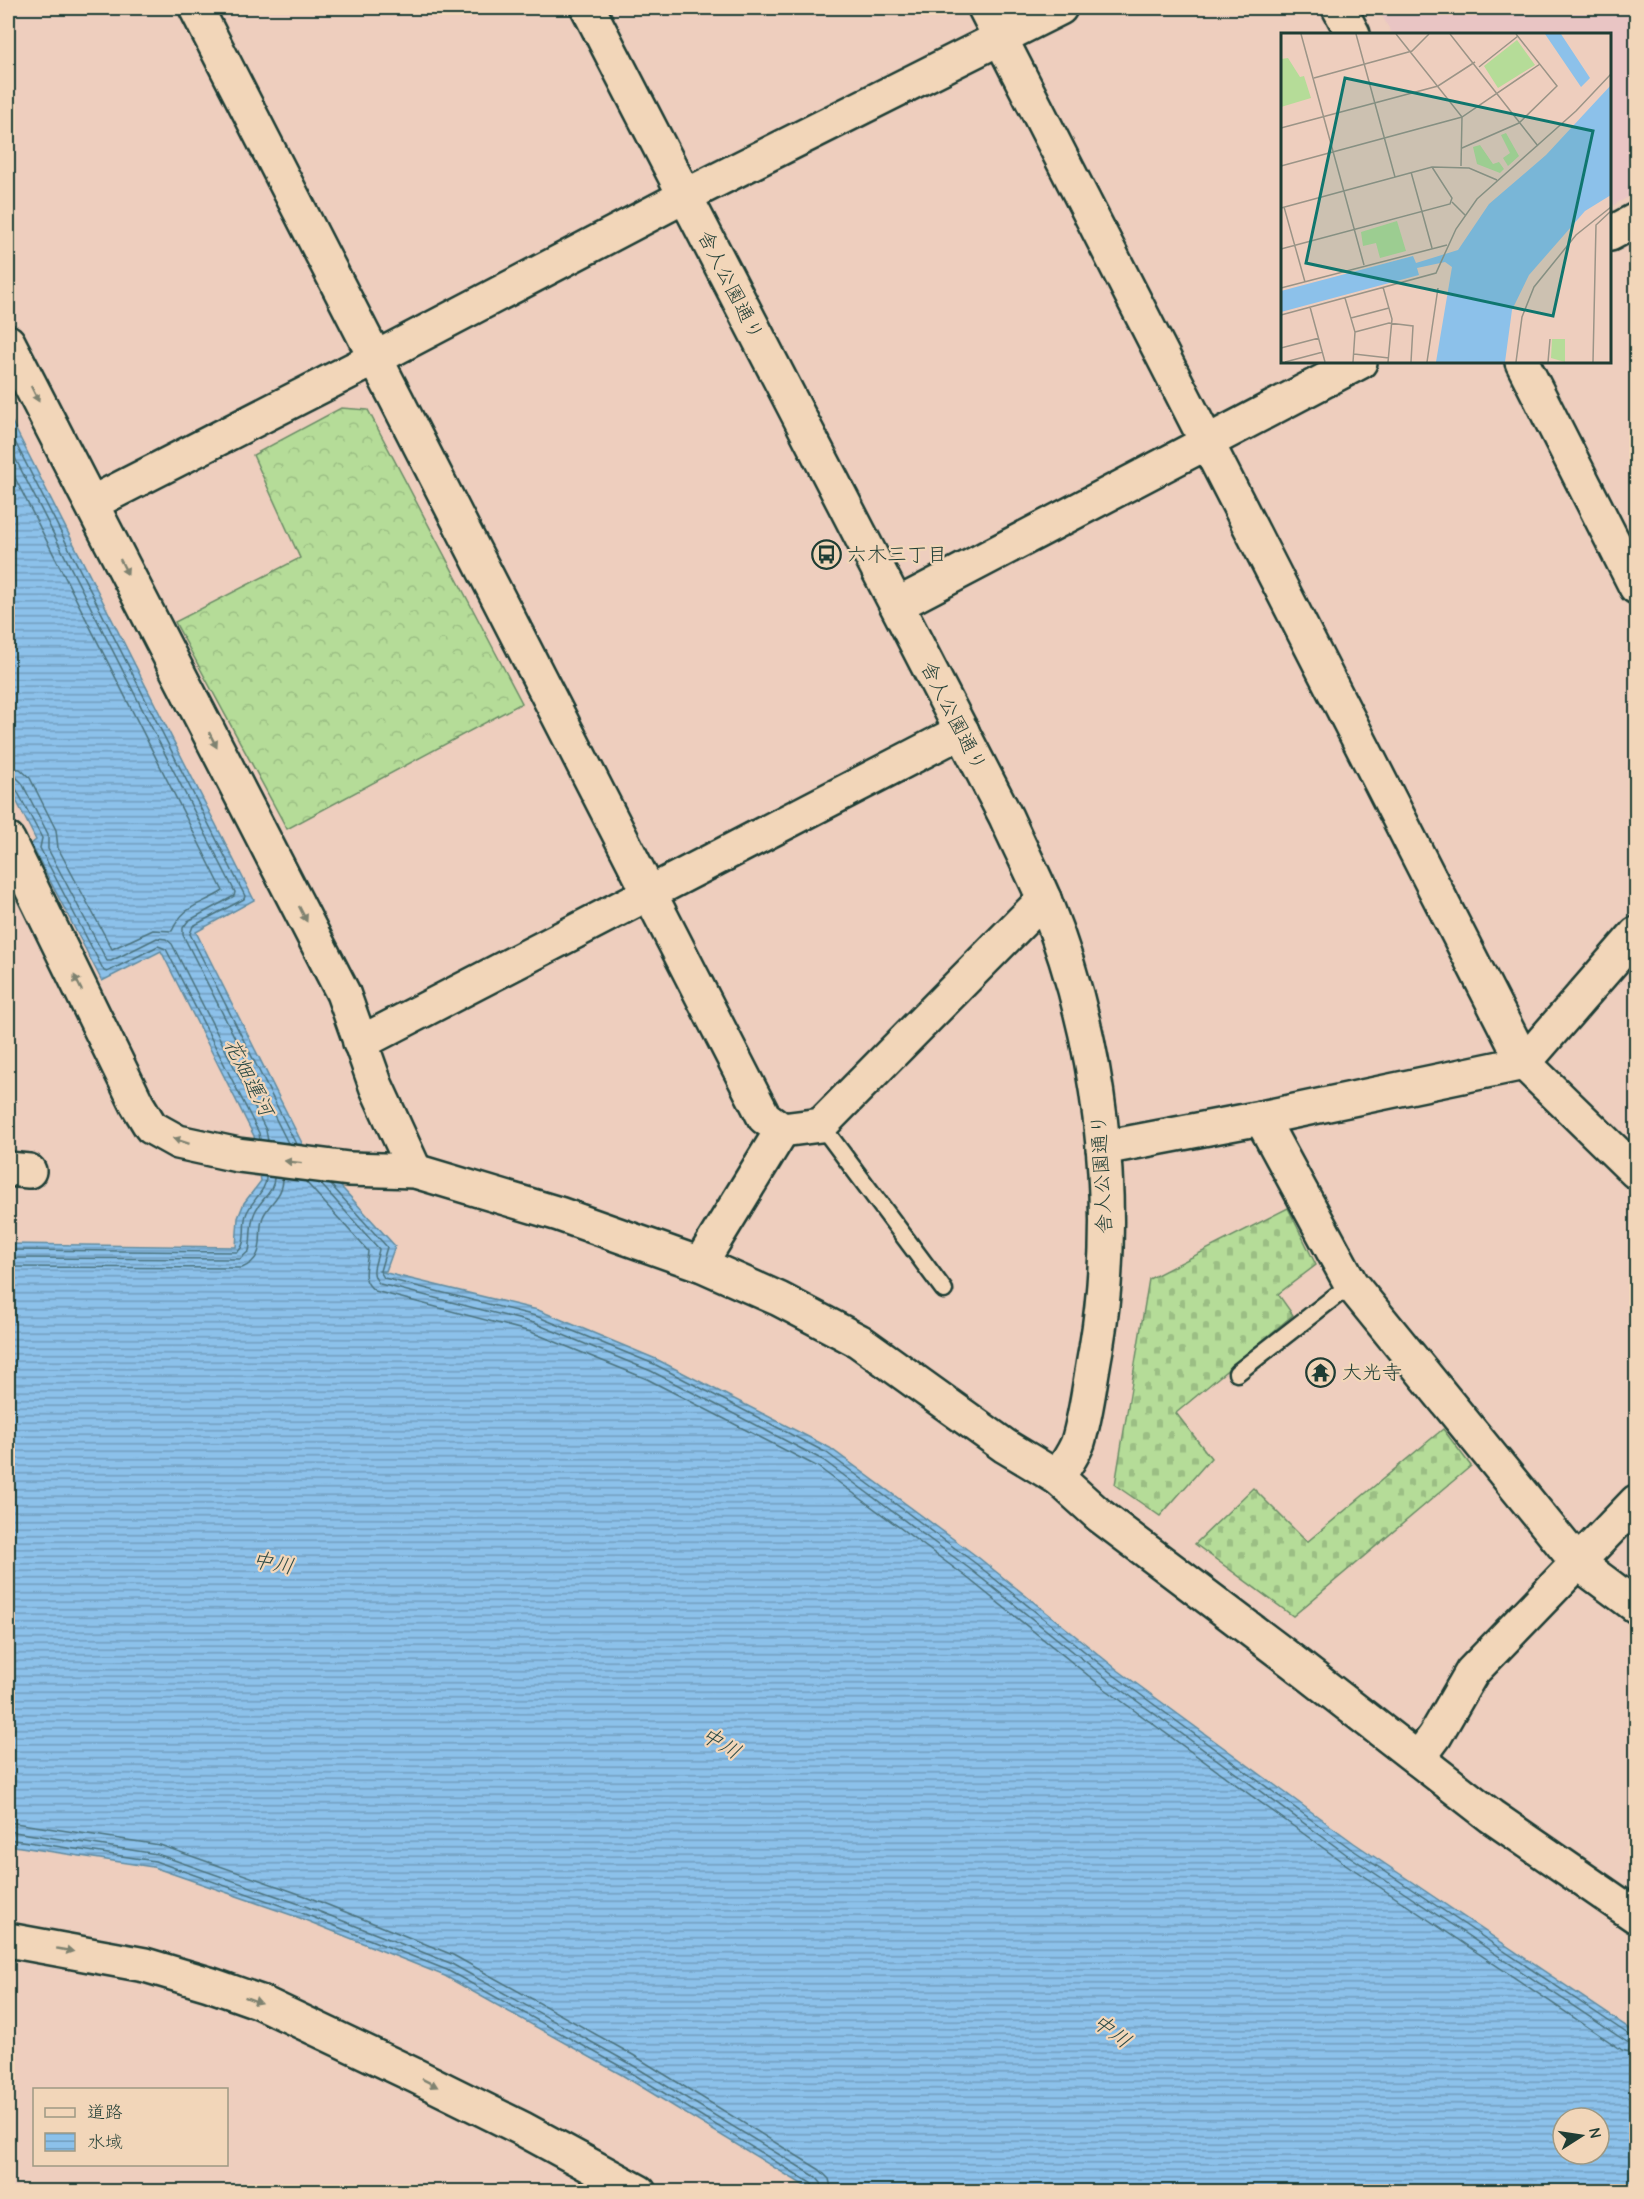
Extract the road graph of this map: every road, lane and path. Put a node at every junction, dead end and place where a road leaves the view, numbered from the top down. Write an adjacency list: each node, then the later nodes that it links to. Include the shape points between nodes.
1 (196, 8): 12 (street)
2 (588, 8): 8 (street, 舎人公園通り)
3 (985, 8): 7 (street)
4 (1060, 8): 7 (street)
5 (1339, 8): 6 (street)
6 (1352, 33)
7 (1001, 38): 8 (street); 15 (street)
8 (685, 196): 12 (street); 18 (street, 舎人公園通り)
9 (1636, 220): 10 (street)
10 (1611, 233)
11 (8, 342): 16 (street, one-way to 16)
12 (376, 358): 16 (street); 21 (street)
13 (1358, 363): 15 (street)
14 (1523, 363): 17 (street)
15 (1207, 441): 18 (street); 25 (street)
16 (92, 503): 24 (street, one-way to 24, via 344,993)
17 (1636, 586)
18 (897, 605): 19 (street, 舎人公園通り)
19 (962, 731): 21 (street); 22 (street, 舎人公園通り)
20 (8, 840): 30 (street, one-way to 20, via 349,1169 238,1155 178,1142 151,1127)
21 (648, 894): 24 (street); 28 (street, via 764,1117)
22 (1044, 899): 27 (street); 29 (street, 舎人公園通り, via 1084,1028)
23 (1636, 934): 25 (street)
24 (360, 1043): 30 (street)
25 (1524, 1063): 26 (street); 31 (street)
26 (1261, 1118): 29 (street); 33 (street)
27 (821, 1125): 28 (street); 34 (lane)
28 (782, 1130): 32 (street)
29 (1103, 1148): 36 (street, 舎人公園通り, via 1106,1212 1100,1326 1077,1444)
30 (415, 1171): 32 (street, via 559,1214)
31 (1636, 1172)
32 (700, 1264): 36 (street, via 859,1341 1005,1446)
33 (1351, 1284): 35 (lane); 38 (street)
34 (944, 1290)
35 (1237, 1373)
36 (1058, 1478): 40 (street, via 1099,1515)
37 (1636, 1502): 38 (street)
38 (1577, 1562): 39 (street); 40 (street, via 1472,1672)
39 (1636, 1606)
40 (1418, 1759): 41 (street, via 1491,1816)
41 (1636, 1916)
42 (8, 1940): 43 (street, one-way to 43, via 145,1965 260,2002 510,2123)
43 (639, 2192)

